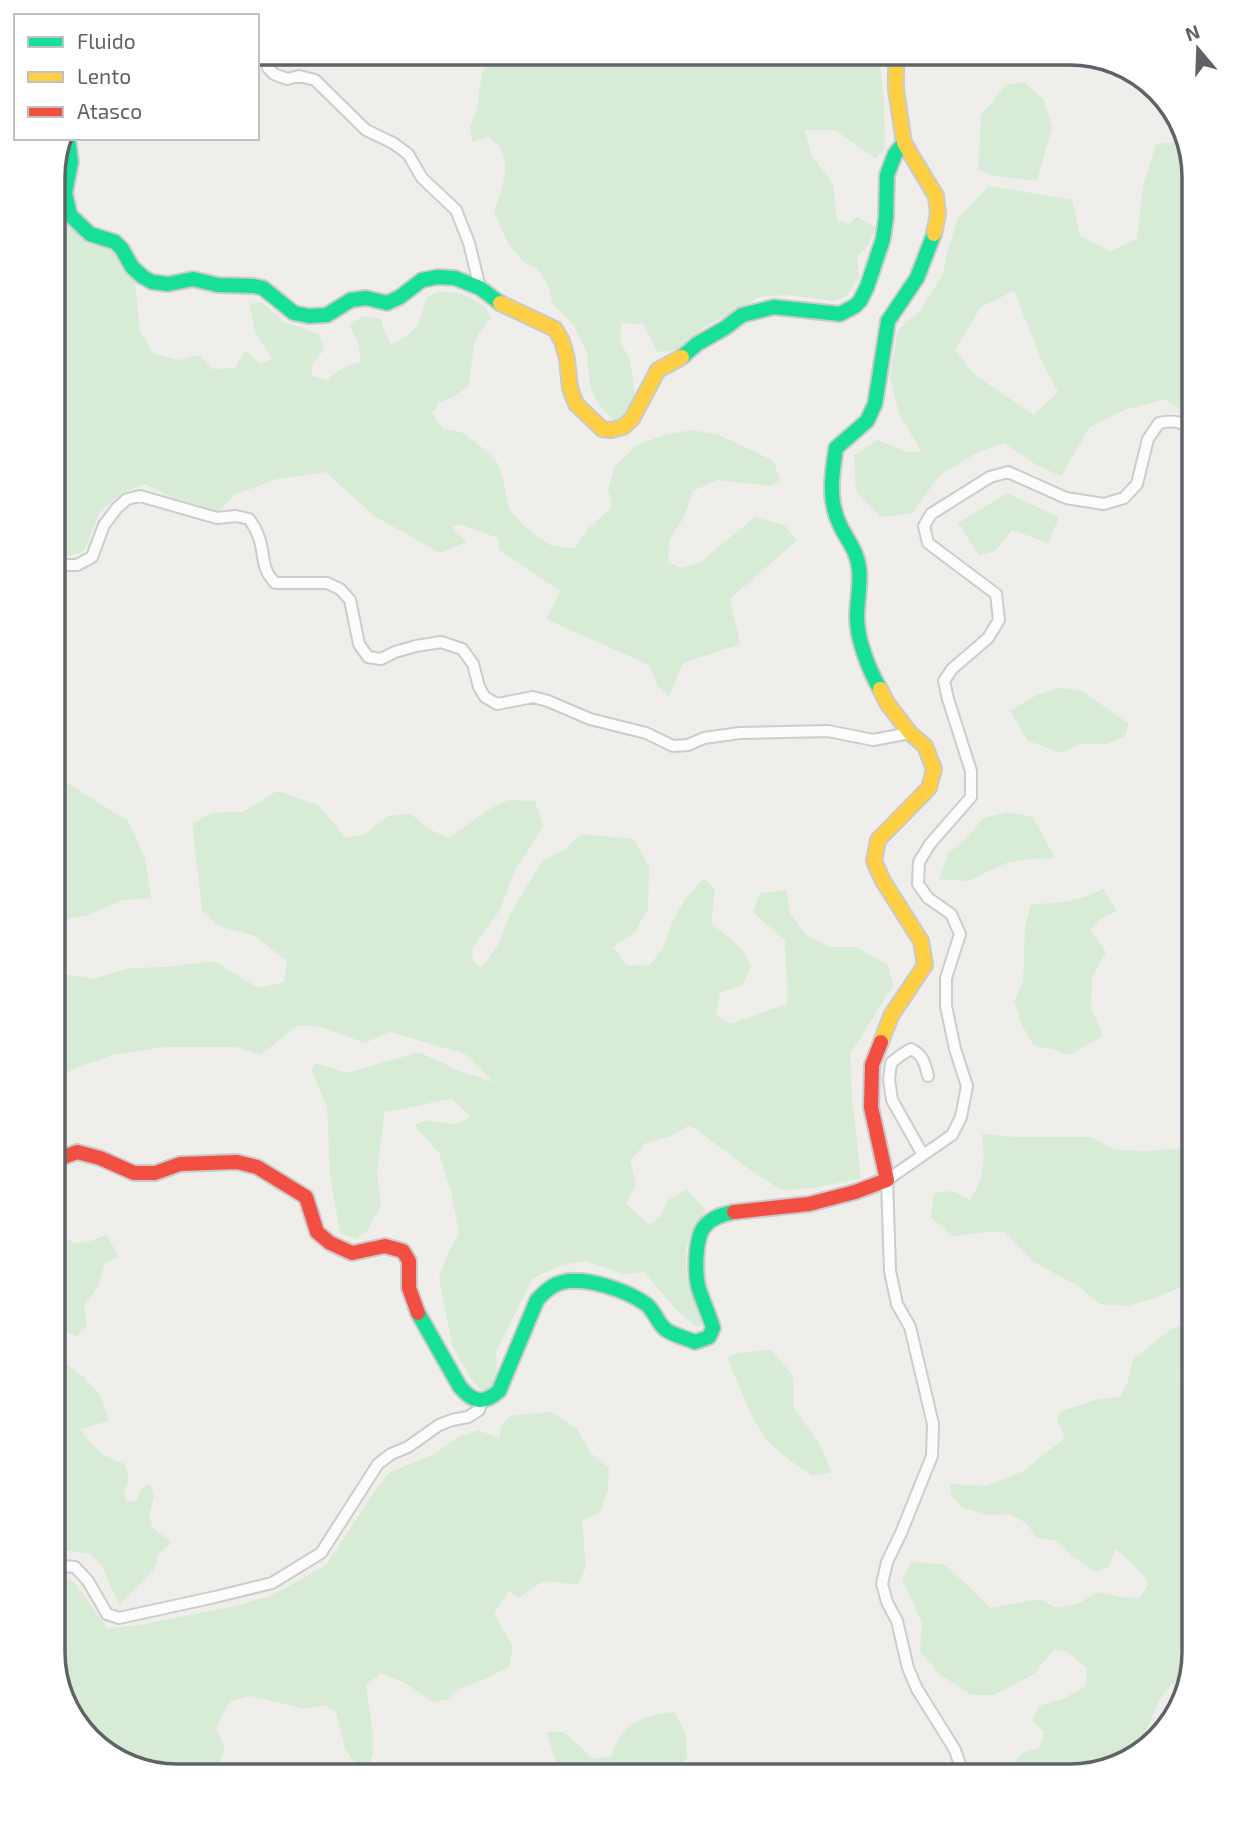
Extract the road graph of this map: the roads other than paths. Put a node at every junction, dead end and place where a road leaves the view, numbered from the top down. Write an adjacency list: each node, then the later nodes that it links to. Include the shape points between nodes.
1 (267, 65): 7 (street, via 287,79 315,80 366,130 408,154 422,178 456,210)
2 (896, 65): 3 (street)
3 (904, 143): 7 (street, via 888,167 885,230 860,301 840,314 775,307 742,315 658,370 623,427 602,429 576,404 562,341 555,329 496,301); 10 (street, via 936,196 933,239 917,278 888,321 875,404 867,421 836,448 831,481 833,506 859,568 857,621 868,667)
4 (69, 147): 6 (street)
5 (65, 193): 7 (street, via 70,215 90,234 114,242 132,267 152,282 193,279 254,286 294,313 309,316 327,315 352,300 387,303 422,280 438,277)
6 (65, 193)
7 (480, 288)
8 (1182, 423): 12 (street, via 1159,423 1148,439 1137,484 1124,498 1104,504 1066,498 1008,472 990,477 931,514 924,526 928,543 996,594 999,620 988,638 944,681 971,771 971,797 919,862 918,884 928,898 951,914 960,934 946,978 946,1006 967,1086 952,1135)
9 (65, 565): 10 (street, via 77,565 92,556 104,525 117,508 140,496 217,518 249,519 257,530 266,573 275,583 327,583 350,600 359,644 368,657 381,659 441,642 462,649 485,698 497,704 533,697 673,746 740,733 828,731 873,740)
10 (910, 733): 14 (street, via 925,746 934,769 929,788 877,840 874,861 921,941 925,965 891,1016 872,1065 872,1107)
11 (928, 1076): 12 (street, via 925,1061 911,1049 891,1063 892,1100)
12 (923, 1154): 14 (street)
13 (65, 1157): 15 (street, via 76,1152 134,1173 180,1164 237,1162 257,1167 306,1198 317,1232 330,1242 352,1253 385,1246 402,1251 409,1261 409,1288 423,1323 460,1387 469,1397)
14 (887, 1181): 15 (street, via 809,1204 732,1212 705,1225 696,1260 698,1285 713,1328 709,1337 695,1342 666,1329 648,1305 600,1284 562,1282 545,1291 537,1300 499,1391); 17 (street, via 897,1304 910,1327 933,1424 932,1455 882,1584 912,1678)
15 (482, 1400): 16 (street, via 479,1410 468,1417 439,1425 384,1459 321,1553 272,1583 118,1618 107,1614 75,1567)
16 (65, 1566)
17 (960, 1764)

